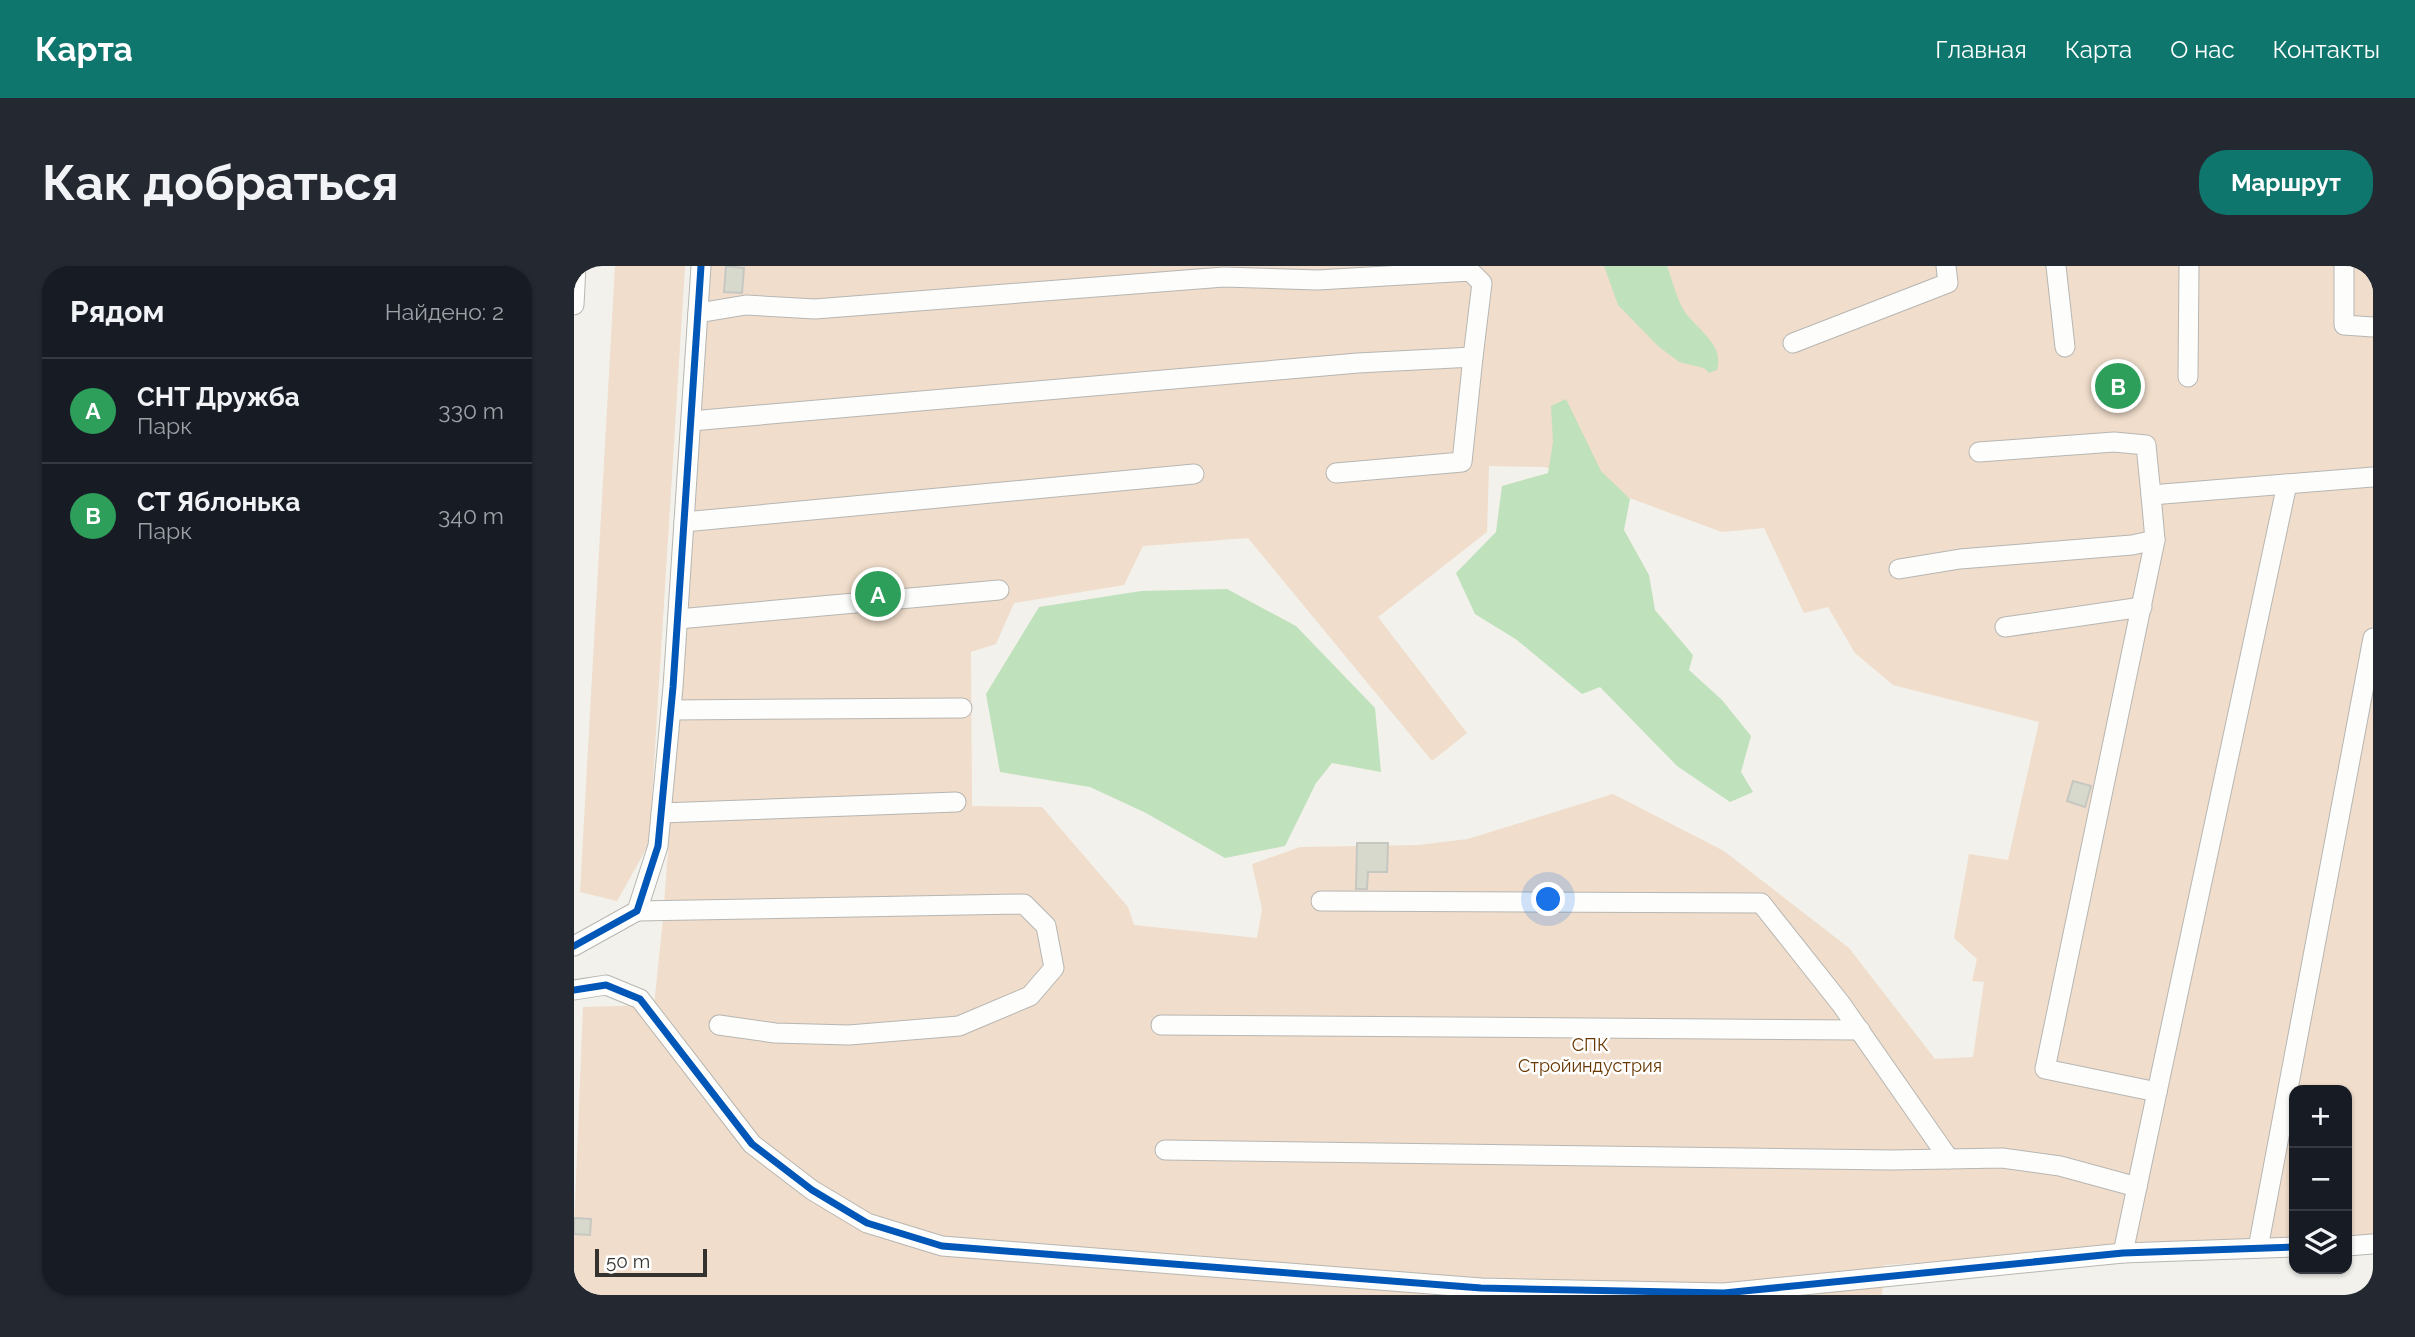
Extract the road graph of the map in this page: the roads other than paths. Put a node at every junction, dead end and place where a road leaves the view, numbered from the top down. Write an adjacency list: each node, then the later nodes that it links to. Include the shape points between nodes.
1 (576, 266): 7 (street)
2 (701, 266): 8 (street)
3 (1946, 266): 10 (street, via 1948,283)
4 (2056, 266): 11 (street)
5 (2189, 266): 13 (street)
6 (2344, 266): 9 (street, via 2344,325)
7 (574, 305)
8 (698, 313): 12 (street, via 746,304 815,309 1224,277 1318,280 1470,271 1482,283); 14 (street)
9 (2373, 327)
10 (1793, 343)
11 (2065, 347)
12 (1473, 357): 14 (street); 16 (street, via 1462,461)
13 (2188, 377)
14 (691, 421): 21 (street)
15 (1979, 452): 20 (street, via 2114,442 2146,445)
16 (1336, 473)
17 (1194, 474): 21 (street)
18 (2373, 477): 19 (street)
19 (2287, 484): 20 (street); 40 (street)
20 (2151, 495): 22 (street)
21 (684, 522): 26 (street)
22 (2155, 540): 23 (street); 25 (street)
23 (1899, 569)
24 (999, 590): 26 (street)
25 (2142, 607): 27 (street); 40 (street, via 2045,1069)
26 (678, 619): 30 (street)
27 (2006, 627)
28 (2373, 638): 47 (street)
29 (962, 708): 30 (street)
30 (671, 710): 32 (street)
31 (956, 802): 32 (street)
32 (661, 813): 34 (street, via 658,846)
33 (1321, 901): 39 (street, via 1761,903)
34 (637, 911): 35 (street); 37 (street, via 1024,904 1045,926 1054,968 1030,996 959,1026 849,1035 775,1033)
35 (574, 947)
36 (574, 990): 50 (street, via 606,985 640,999 752,1144 812,1190 867,1223 942,1246)
37 (719, 1025)
38 (1161, 1025): 39 (street)
39 (1860, 1030): 42 (street)
40 (2157, 1092): 43 (street)
41 (1165, 1150): 42 (street)
42 (1949, 1159): 43 (street, via 2003,1158)
43 (2137, 1187): 48 (street)
44 (2372, 1239): 45 (street)
45 (2352, 1245)
46 (2289, 1247): 47 (street)
47 (2258, 1248): 48 (street)
48 (2123, 1253): 49 (street)
49 (1782, 1287): 50 (street, via 1724,1293); 51 (street)
50 (1598, 1293)
51 (1803, 1295)

